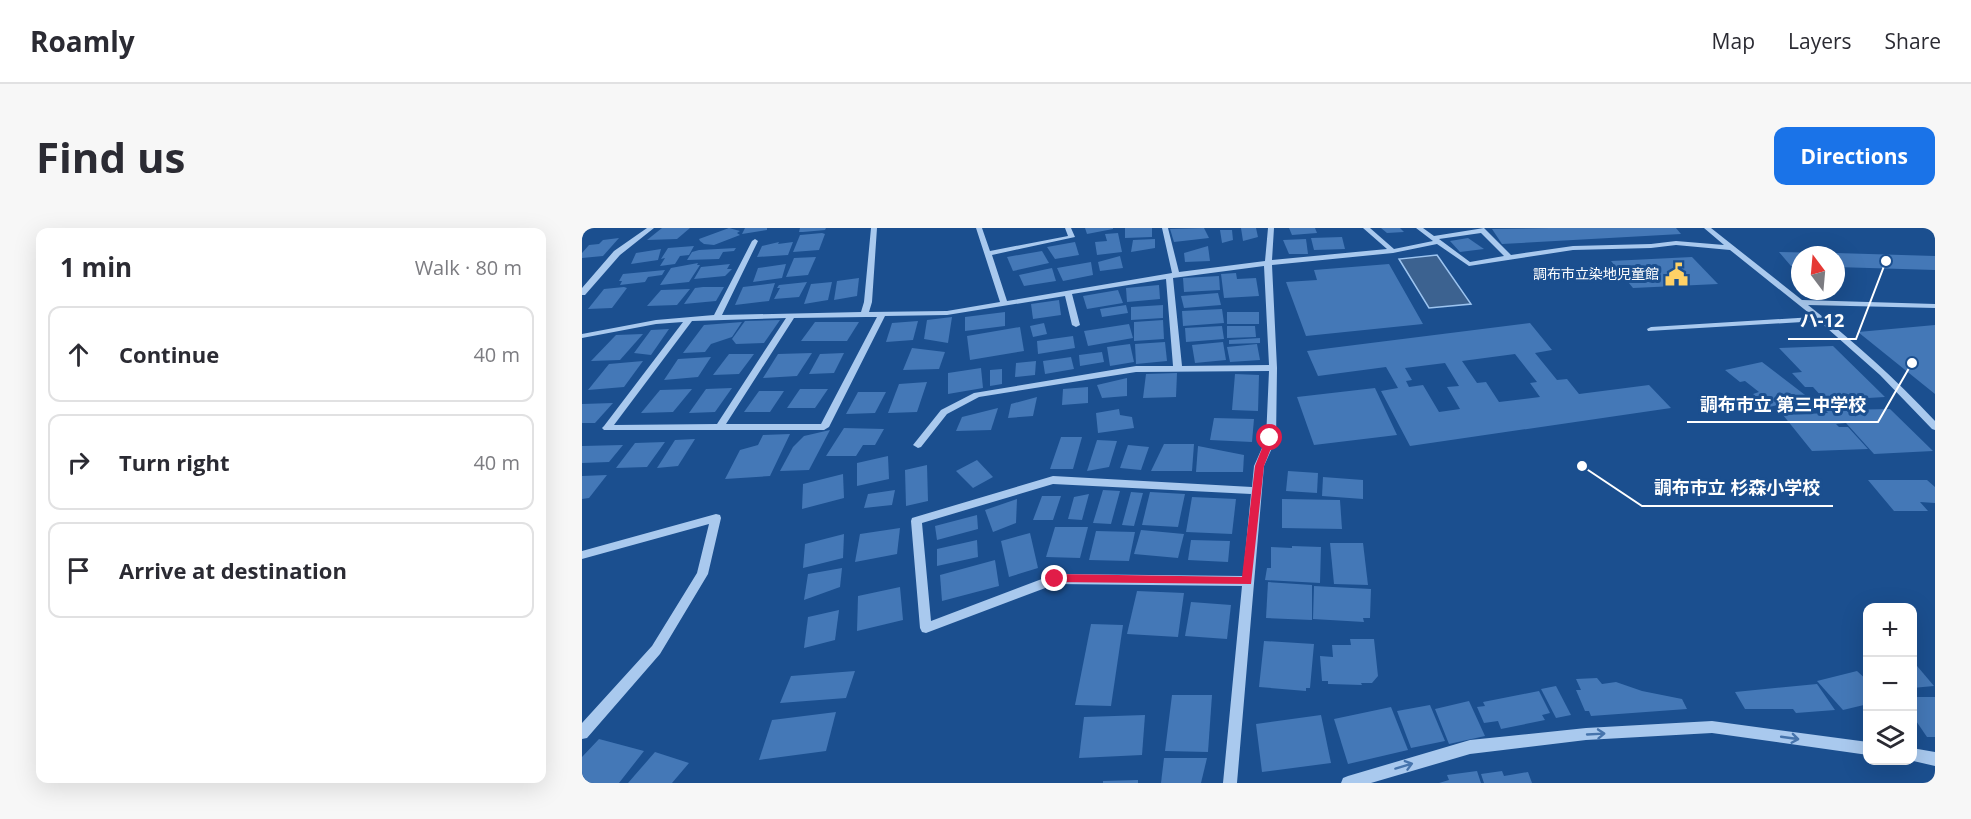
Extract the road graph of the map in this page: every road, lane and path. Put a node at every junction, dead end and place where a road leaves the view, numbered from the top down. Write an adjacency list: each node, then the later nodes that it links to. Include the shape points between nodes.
1 (651, 228): 19 (street, via 616,253)
2 (874, 228): 24 (street)
3 (979, 228): 15 (street)
4 (1068, 228): 15 (street, via 1072,237)
5 (1165, 228): 18 (street)
6 (1271, 228): 17 (street)
7 (1366, 228): 14 (street)
8 (1419, 228): 11 (street)
9 (1707, 228): 13 (street)
10 (1482, 230): 11 (street); 16 (street)
11 (1436, 240): 14 (street); 16 (street, via 1469,264)
12 (755, 241): 27 (street)
13 (1732, 248): 16 (street, via 1676,243 1573,248); 22 (street)
14 (1393, 251): 17 (street)
15 (988, 254): 21 (street)
16 (1509, 256)
17 (1268, 263): 18 (street); 34 (street)
18 (1172, 276): 20 (street); 33 (street)
19 (582, 293)
20 (1068, 293): 21 (street); 30 (street)
21 (1004, 302): 25 (street, via 947,313)
22 (1800, 303): 23 (street); 29 (street)
23 (1935, 306)
24 (864, 315): 25 (street); 26 (street)
25 (882, 315): 36 (street, via 824,427)
26 (791, 316): 27 (street); 36 (street)
27 (717, 317): 28 (street)
28 (690, 319): 32 (street); 36 (street, via 608,428)
29 (1820, 319): 31 (street); 35 (street, via 1911,399)
30 (1076, 325)
31 (1652, 329)
32 (582, 336)
33 (1178, 368): 34 (street); 37 (street, via 1136,369 977,395 944,412)
34 (1273, 368): 38 (street, via 1270,438 1259,466)
35 (1935, 427)
36 (719, 428)
37 (918, 445)
38 (1258, 491): 40 (street); 40 (street, via 1053,480 916,521 926,628 1055,579)
39 (582, 555): 41 (street, via 716,518 702,574 656,650)
40 (1247, 581): 45 (street)
41 (582, 733)
42 (1863, 748): 46 (street, one-way to 42, via 1470,747 1586,734 1712,728)
43 (1917, 756): 44 (street)
44 (1935, 759)
45 (1230, 783)
46 (1348, 783)

